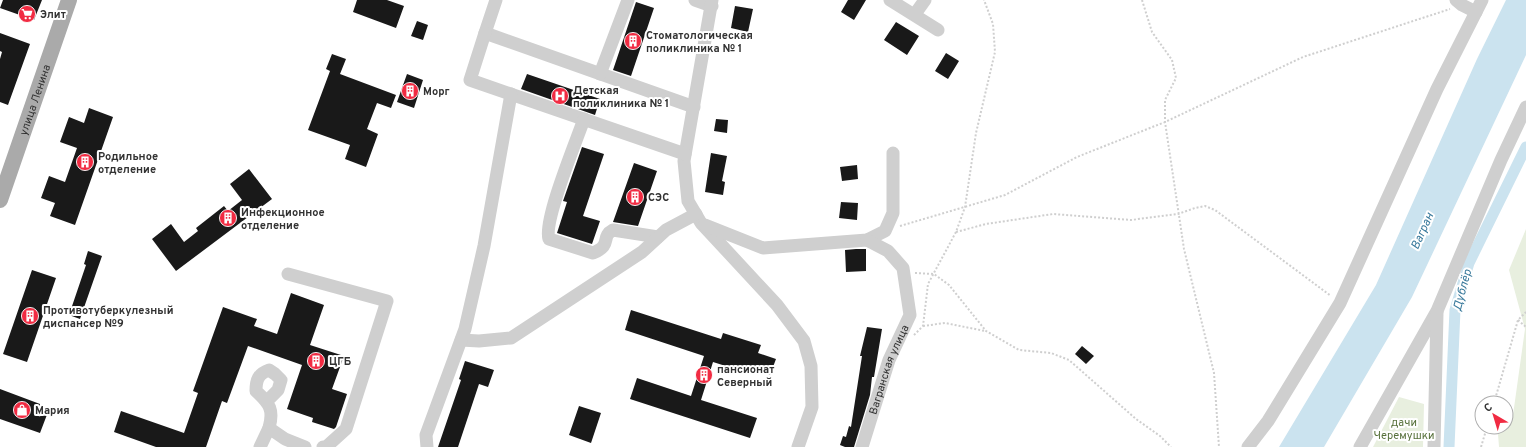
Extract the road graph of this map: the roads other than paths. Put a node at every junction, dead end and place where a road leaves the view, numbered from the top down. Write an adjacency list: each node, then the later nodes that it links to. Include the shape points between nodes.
1 (69, 0): 21 (main road, улица Ленина)
2 (496, 0): 13 (street)
3 (628, 0): 14 (street)
4 (694, 0): 8 (street)
5 (890, 0): 11 (street)
6 (925, 0): 11 (street)
7 (1482, 0): 10 (street)
8 (712, 3): 16 (street)
9 (1459, 3): 10 (street)
10 (1476, 12): 36 (street, via 1437,89 1340,303 1268,420)
11 (915, 14): 12 (street)
12 (938, 30)
13 (485, 33): 14 (street); 15 (street, via 470,80)
14 (600, 74): 16 (street)
15 (511, 94): 18 (street); 27 (street, via 484,246)
16 (694, 107): 20 (street)
17 (1526, 107): 26 (street)
18 (584, 119): 20 (street); 23 (street, via 550,216 547,234 549,240 593,253 606,245 606,237 613,230)
19 (893, 153): 24 (street, via 893,213 885,231)
20 (685, 154): 22 (street, via 688,201)
21 (0, 200)
22 (698, 218): 23 (street, via 666,230); 24 (street, via 763,248); 34 (street, via 777,305 804,341 811,366 812,407)
23 (658, 238): 27 (street, via 642,252 511,338)
24 (867, 240): 35 (street, Вагранская улица, via 888,251 903,268 910,315 889,360)
25 (288, 274): 32 (street, via 387,301 346,429)
26 (1437, 312): 37 (street); 38 (street)
27 (461, 340): 33 (street, via 426,435)
28 (267, 401): 29 (street, via 272,416)
29 (269, 428): 30 (street); 31 (street, via 285,439)
30 (260, 447)
31 (305, 447)
32 (323, 447)
33 (427, 447)
34 (798, 447)
35 (862, 447)
36 (1248, 447)
37 (1360, 447)
38 (1434, 447)

